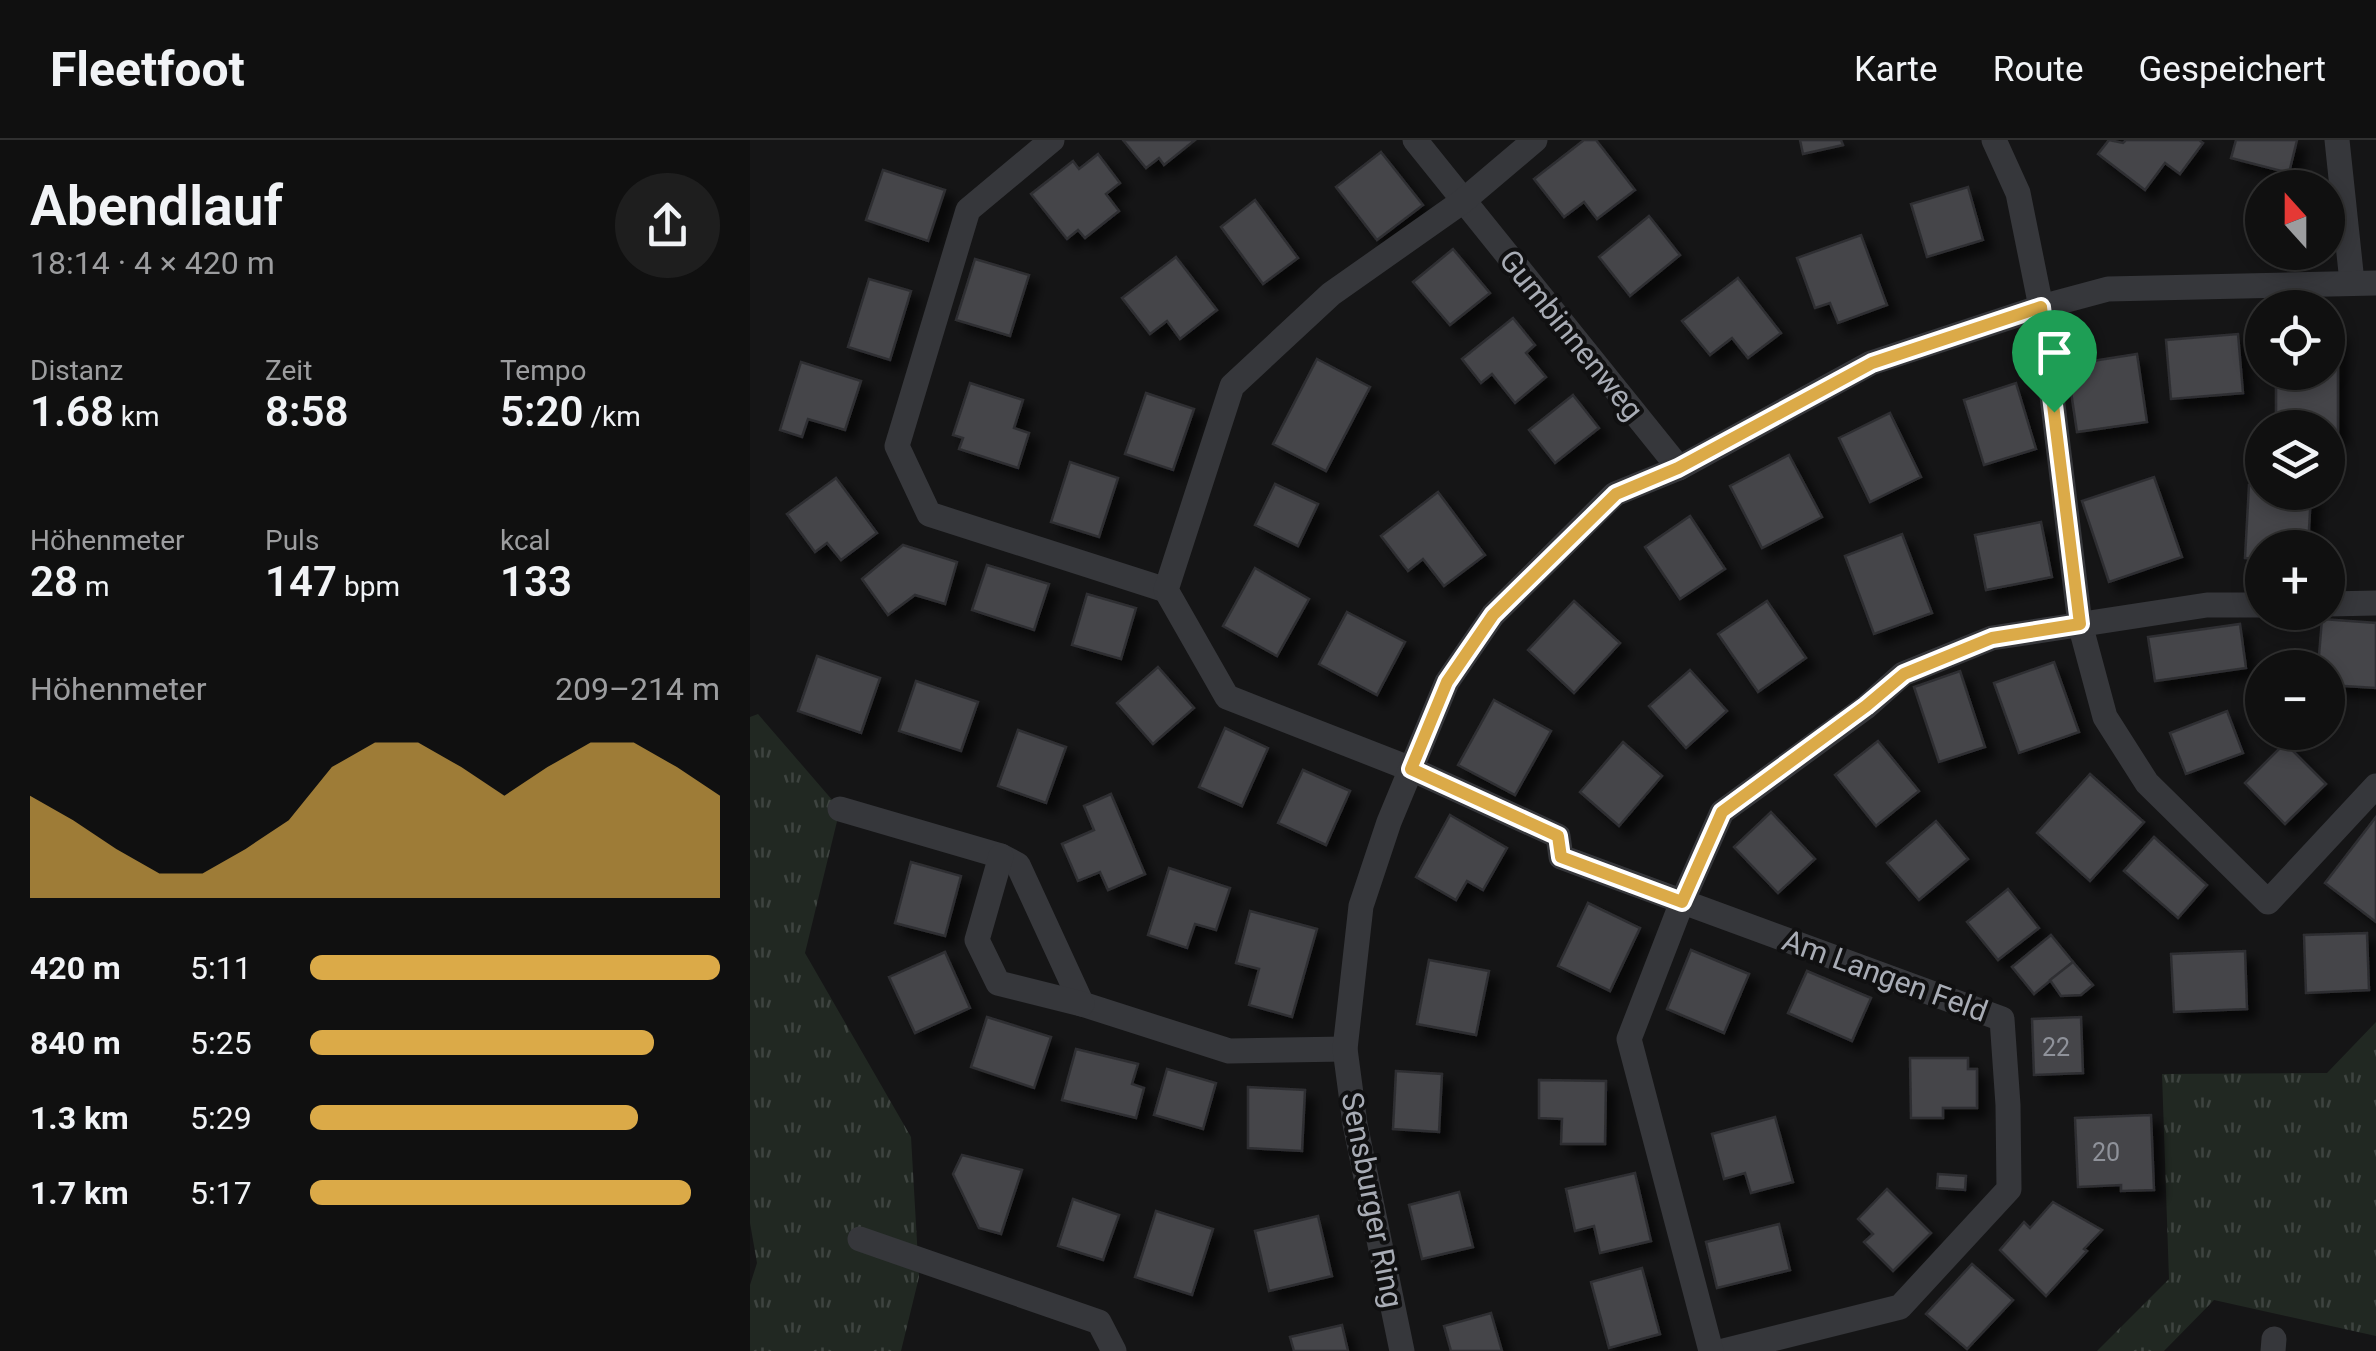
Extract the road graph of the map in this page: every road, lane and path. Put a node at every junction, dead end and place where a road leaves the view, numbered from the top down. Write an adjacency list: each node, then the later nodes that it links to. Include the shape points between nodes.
1 (1052, 140): 10 (street, via 968,210 897,446 929,514)
2 (1415, 140): 6 (street, Gumbinnenweg)
3 (1535, 140): 6 (street)
4 (1994, 140): 8 (street, via 2018,193)
5 (2338, 140): 7 (street, Sensburger Ring)
6 (1463, 202): 9 (street, Gumbinnenweg); 10 (street, via 1331,294 1232,386)
7 (2364, 283): 8 (street, Sensburger Ring, via 2108,289)
8 (2041, 307): 9 (street, Sensburger Ring, via 1872,363); 14 (street)
9 (1678, 468): 15 (street, Sensburger Ring, via 1616,494 1493,615 1447,682)
10 (1166, 590): 15 (street, via 1227,697)
11 (2245, 604): 14 (street)
12 (2345, 604): 13 (street)
13 (2376, 604)
14 (2080, 624): 16 (street, via 2106,717 2146,784 2268,902); 19 (street, via 1992,638 1904,674 1722,812)
15 (1411, 769): 19 (street, Am Langen Feld, via 1558,836 1561,857); 21 (street, Sensburger Ring, via 1361,906)
16 (2376, 786)
17 (840, 809): 18 (street)
18 (1000, 856): 20 (street, via 1018,865); 20 (street, Sensburger Ring, via 978,940 998,983)
19 (1682, 902): 27 (street, via 1629,1038); 28 (street, Am Langen Feld, via 2002,1018 2009,1189 1900,1307)
20 (1082, 1004): 21 (street, Sensburger Ring, via 1229,1051)
21 (1345, 1049): 26 (street, Sensburger Ring)
22 (860, 1239): 23 (street)
23 (1099, 1322): 24 (street); 25 (street)
24 (1090, 1351)
25 (1114, 1351)
26 (1402, 1351)
27 (1711, 1351)
28 (1724, 1351)

